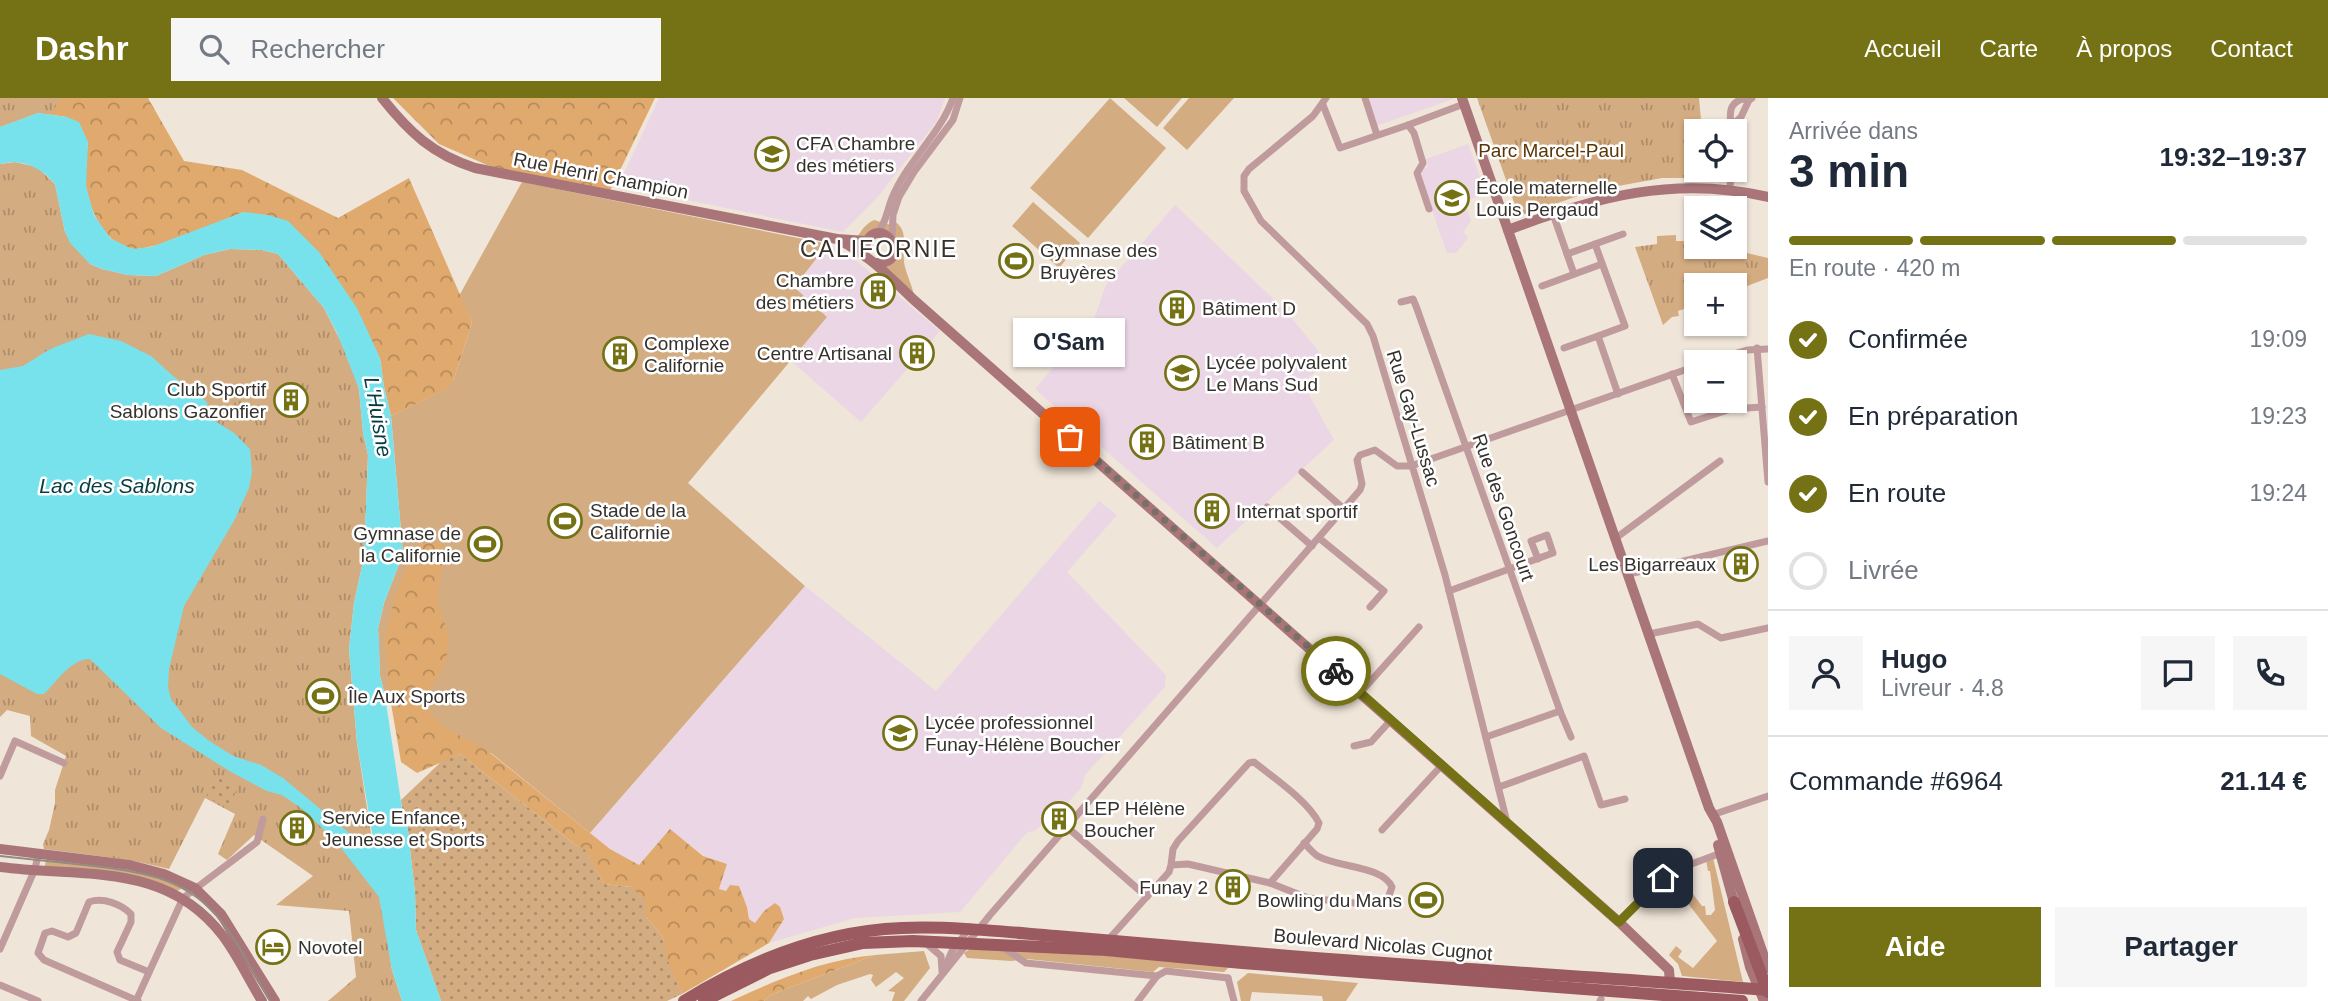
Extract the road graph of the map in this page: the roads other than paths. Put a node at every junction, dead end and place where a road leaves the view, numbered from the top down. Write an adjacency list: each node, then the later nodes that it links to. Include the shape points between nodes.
1 (382, 98): 20 (street, Rue Henri Champion, via 429,147 475,168)
2 (953, 98): 19 (street, via 947,114 901,180 884,222)
3 (960, 98): 21 (street, via 953,120 899,197)
4 (1365, 98): 11 (street)
5 (1750, 99): 8 (street, via 1732,105); 9 (street)
6 (1463, 101): 10 (street); 17 (street)
7 (1325, 102): 11 (street, via 1340,148); 44 (street, Rue Gay-Lussac, via 1249,169 1244,191 1262,221 1367,324)
8 (1730, 119)
9 (1739, 119)
10 (1408, 125): 11 (street); 15 (street, via 1423,163 1417,173)
11 (1377, 135)
12 (1730, 182): 13 (street)
13 (1730, 190): 14 (street); 16 (street, via 1649,189)
14 (1768, 197)
15 (1429, 209)
16 (1553, 214): 17 (street); 23 (street)
17 (1508, 230): 41 (street)
18 (1623, 234): 22 (street)
19 (871, 237): 20 (street, Rue Henri Champion); 21 (street, via 885,234); 24 (street)
20 (837, 239): 24 (street, Rue Henri Champion)
21 (892, 240): 25 (street)
22 (1595, 244): 23 (street); 27 (street)
23 (1567, 254): 28 (street)
24 (866, 255): 26 (street)
25 (891, 258): 26 (street); 30 (street)
26 (877, 263): 30 (street)
27 (1602, 264): 28 (street); 32 (street, via 1625,326)
28 (1574, 274): 29 (street)
29 (1542, 286)
30 (902, 289): 57 (street)
31 (1401, 302): 42 (street, Rue des Goncourt, via 1413,299)
32 (1598, 336): 33 (street); 39 (street)
33 (1564, 348)
34 (1757, 348): 35 (street); 36 (street); 40 (street)
35 (1768, 349)
36 (1747, 351)
37 (1684, 370): 38 (street)
38 (1672, 374): 39 (street); 40 (street, via 1690,422 1731,409)
39 (1618, 394): 41 (street)
40 (1762, 407): 46 (street)
41 (1571, 410): 42 (street); 50 (street)
42 (1466, 446): 44 (street); 54 (street, Rue des Goncourt)
43 (1720, 461): 50 (street)
44 (1411, 466): 48 (street, via 1397,466 1375,450 1363,453 1357,460 1360,491); 56 (street, Rue Gay-Lussac)
45 (1302, 472): 48 (street)
46 (1768, 482)
47 (1267, 507): 52 (street)
48 (1344, 509): 49 (street)
49 (1319, 538): 52 (street); 58 (street, via 1384,591)
50 (1616, 538): 55 (street)
51 (1768, 541): 55 (street)
52 (1312, 546): 57 (street)
53 (1538, 559): 54 (street)
54 (1509, 569): 56 (street); 63 (street, Rue des Goncourt)
55 (1629, 574): 61 (street)
56 (1449, 590): 65 (street, Rue Gay-Lussac)
57 (1260, 604): 62 (street); 77 (street)
58 (1370, 607)
59 (1419, 627): 62 (street)
60 (1768, 628): 61 (street, via 1721,638 1698,624)
61 (1649, 634): 74 (street)
62 (1360, 693): 64 (street)
63 (1560, 711): 65 (street); 66 (street, Rue des Goncourt)
64 (1391, 720): 67 (street, via 1371,742); 69 (street)
65 (1486, 737): 71 (street, Rue Gay-Lussac)
66 (1571, 737)
67 (1354, 746)
68 (64, 764): 70 (street, via 15,741)
69 (1442, 765): 76 (street); 78 (street)
70 (0, 776)
71 (1499, 787): 73 (street, via 1584,756 1601,805); 76 (street, Rue Gay-Lussac)
72 (1768, 796): 74 (street)
73 (1625, 799)
74 (1712, 815): 81 (street); 98 (street)
75 (263, 819): 87 (street, via 257,842)
76 (1507, 823): 91 (street)
77 (1067, 827): 88 (street); 92 (street)
78 (1382, 830)
79 (1304, 844): 83 (street, via 1317,828 1315,816 1254,762 1242,769 1186,831 1173,849); 86 (street); 86 (street, via 1316,856 1386,879 1392,887 1387,901 1374,905 1308,898)
80 (0, 849): 82 (street)
81 (1721, 853): 90 (street); 91 (street, via 1670,872)
82 (38, 855): 85 (street); 87 (street, via 130,864)
83 (1171, 865): 86 (street, via 1188,864); 88 (street)
84 (0, 867): 85 (street)
85 (35, 869): 89 (street, via 141,881); 96 (street)
86 (1270, 883)
87 (195, 888): 89 (street); 110 (street, via 221,915)
88 (1147, 897): 95 (street)
89 (183, 898): 99 (street); 109 (street, via 225,938)
90 (1734, 902): 105 (main road)
91 (1619, 922): 103 (street, via 1669,970)
92 (968, 937): 93 (main road, Boulevard Nicolas Cugnot); 94 (main road, Boulevard Nicolas Cugnot); 100 (street); 111 (main road, Boulevard Nicolas Cugnot, via 901,928 851,934 766,958)
93 (996, 939): 95 (main road, Boulevard Nicolas Cugnot); 97 (main road, Boulevard Nicolas Cugnot); 101 (street, via 1026,963)
94 (913, 941): 100 (street, via 925,943 941,956); 112 (main road, Boulevard Nicolas Cugnot, via 863,943 810,955 770,968)
95 (1108, 941): 103 (main road, Boulevard Nicolas Cugnot)
96 (0, 948)
97 (1242, 963): 102 (street); 106 (main road, Boulevard Nicolas Cugnot)
98 (1768, 968)
99 (149, 972): 108 (street); 108 (street, via 120,960 117,952 131,922 125,908 98,899 89,902 76,933 68,937 45,933 38,953 44,960)
100 (941, 974): 113 (street)
101 (1157, 976): 102 (street, via 1166,971); 114 (street)
102 (1228, 978): 115 (street)
103 (1670, 984): 105 (main road, Boulevard Nicolas Cugnot)
104 (0, 985): 107 (street)
105 (1765, 993)
106 (1688, 998): 116 (main road, Boulevard Nicolas Cugnot)
107 (38, 1001)
108 (137, 1001)
109 (262, 1001)
110 (275, 1001)
111 (684, 1001)
112 (704, 1001)
113 (921, 1001)
114 (1138, 1001)
115 (1234, 1001)
116 (1742, 1001)

